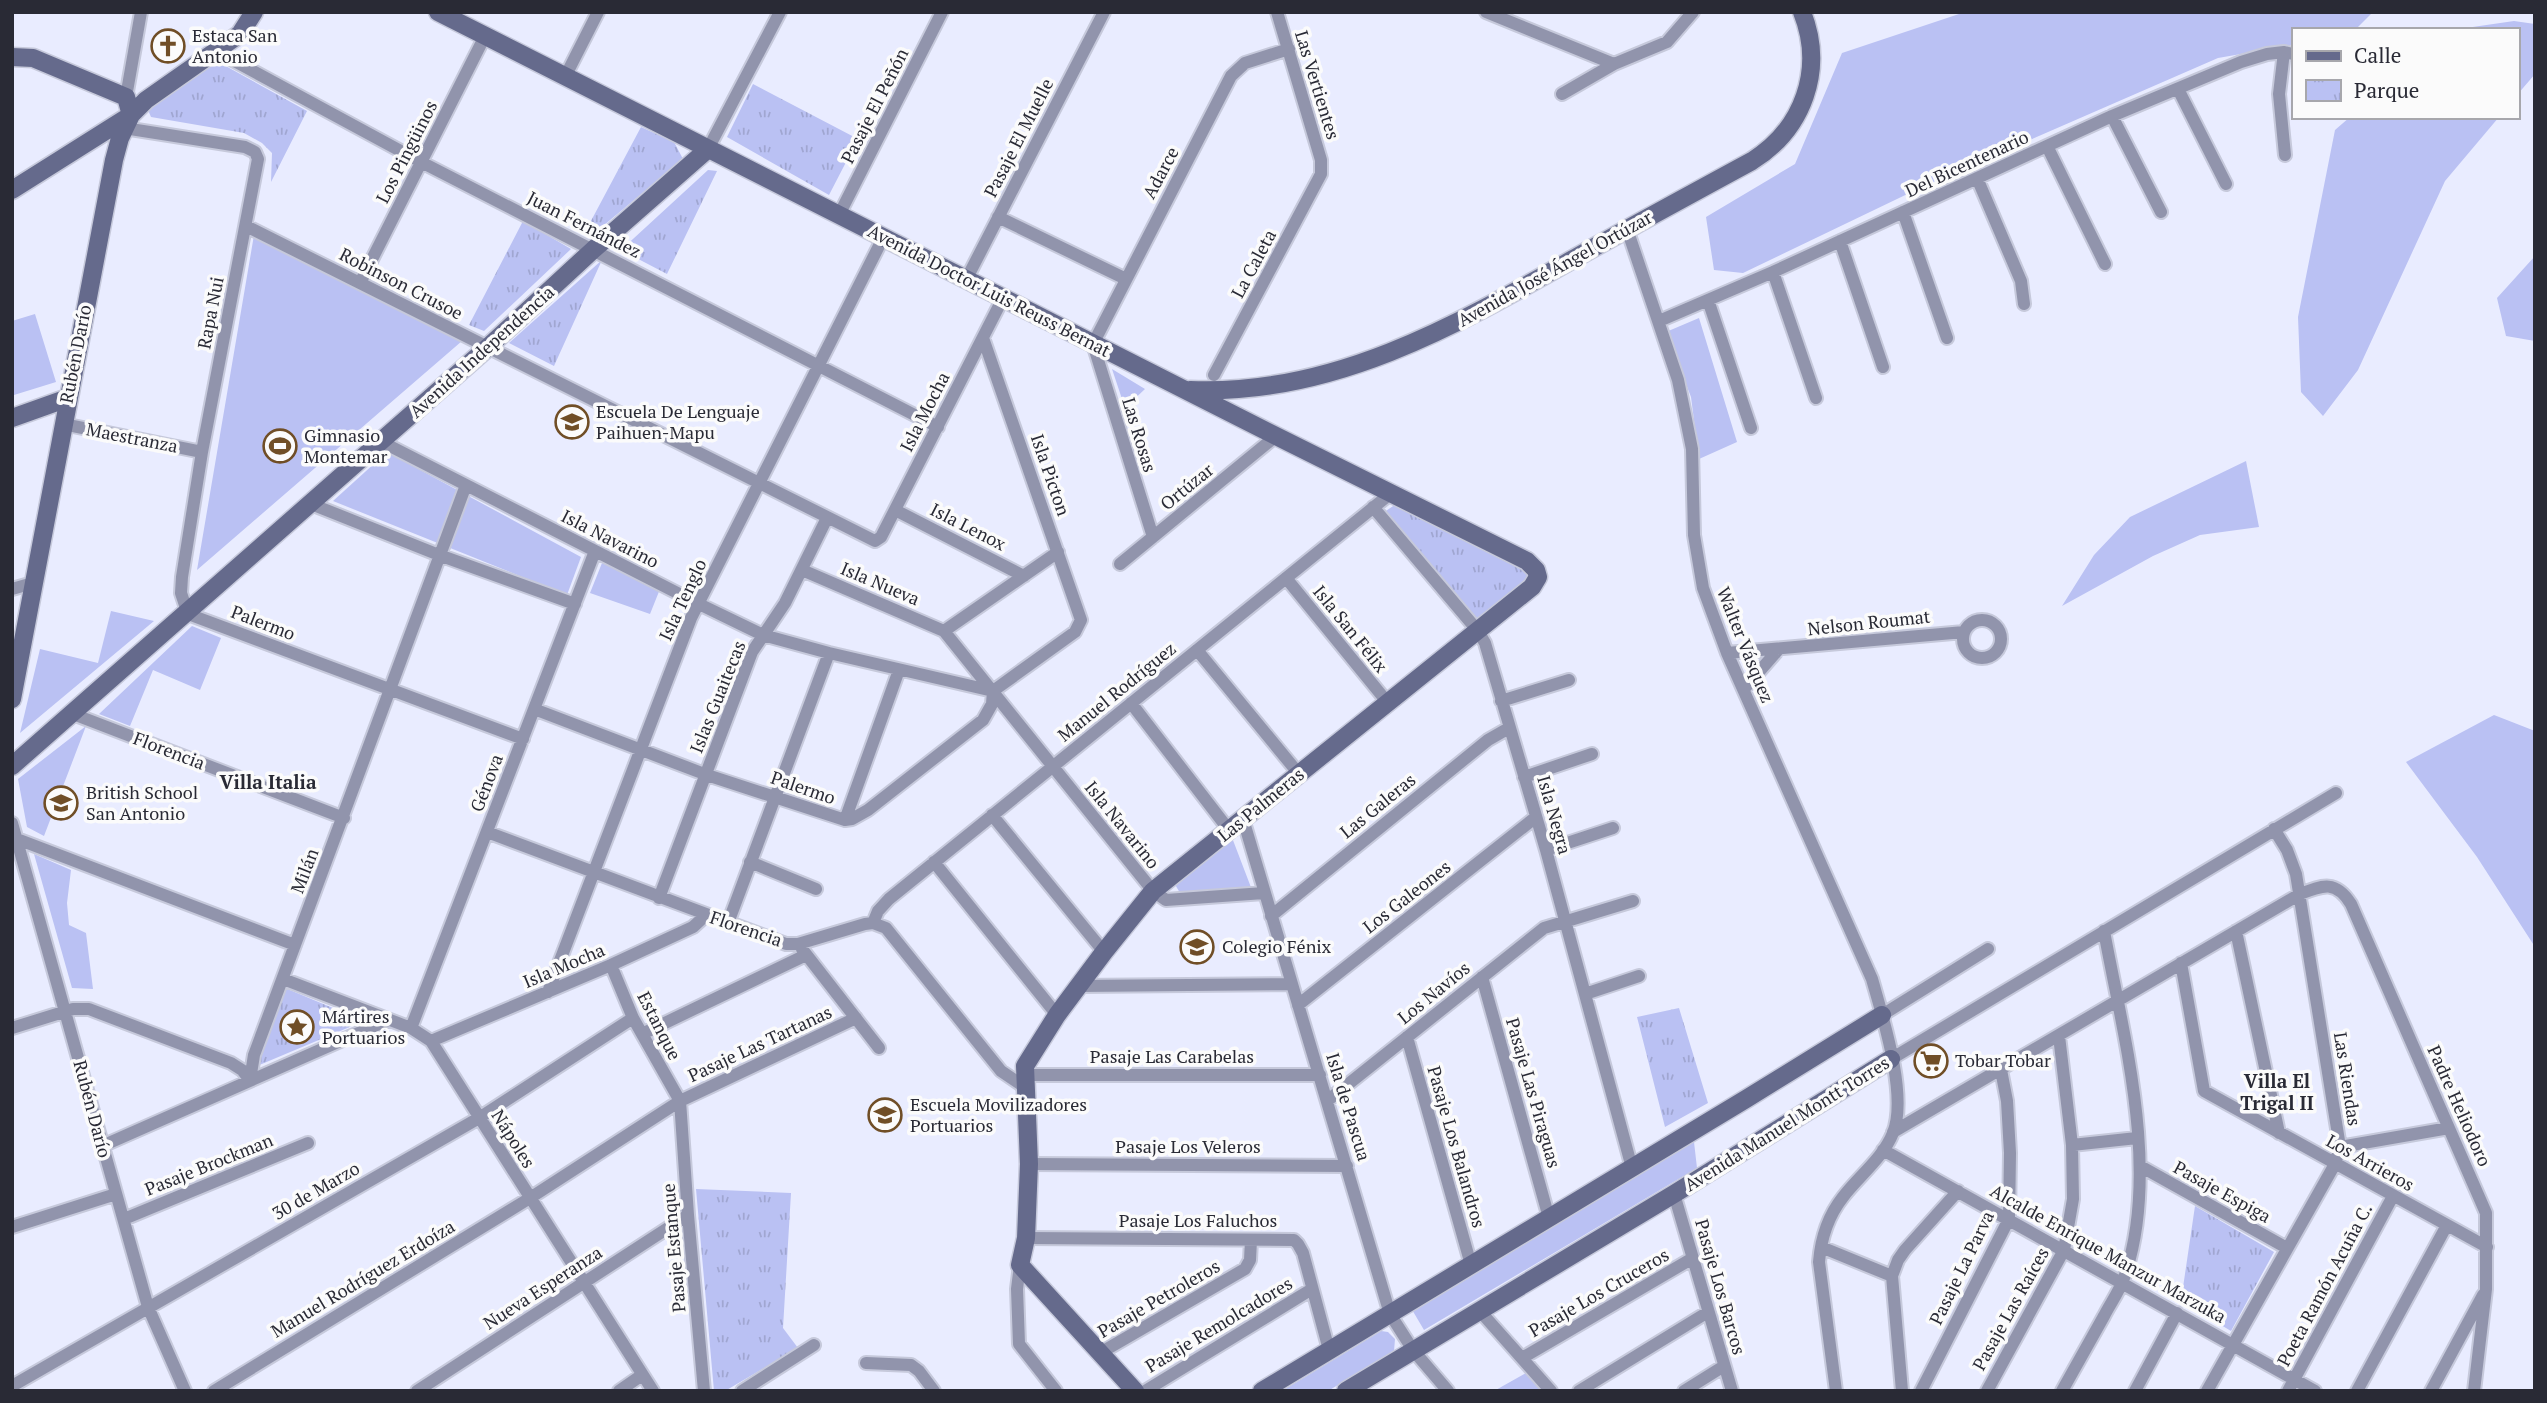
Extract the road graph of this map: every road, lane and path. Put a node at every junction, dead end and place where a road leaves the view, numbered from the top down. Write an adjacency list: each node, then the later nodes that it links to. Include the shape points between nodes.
1 (141, 12): 21 (street)
2 (254, 12): 14 (street, via 240,34)
3 (438, 12): 12 (street, Avenida Doctor Luis Reuss Bernat)
4 (598, 12): 18 (street)
5 (780, 12): 25 (street, Avenida Independencia)
6 (942, 12): 34 (street, Pasaje El Peñón)
7 (1104, 12): 35 (street, Pasaje El Muelle)
8 (1277, 12): 13 (street, Las Vertientes)
9 (1486, 12): 17 (street)
10 (1693, 12): 17 (street, via 1667,42)
11 (1802, 12): 37 (street, Avenida José Ángel Ortúzar, via 1811,44 1811,74 1803,103 1783,137 1752,161)
12 (485, 36): 18 (street, Avenida Doctor Luis Reuss Bernat); 27 (street, Los Pingüinos)
13 (1289, 49): 28 (street, Las Vertientes); 43 (street, Adarce, via 1245,63 1231,76)
14 (216, 51): 23 (street, via 146,100); 27 (street, Juan Fernández)
15 (2289, 53): 19 (street, Del Bicentenario, via 2255,56); 26 (street, via 2279,94)
16 (12, 57): 21 (street, via 33,58)
17 (1614, 64): 20 (street)
18 (565, 77): 25 (street, Avenida Doctor Luis Reuss Bernat)
19 (2178, 89): 22 (street, Del Bicentenario); 30 (street)
20 (1562, 94)
21 (126, 97): 23 (street)
22 (2112, 116): 24 (street, Del Bicentenario); 33 (street)
23 (128, 121): 31 (street); 36 (street, Rapa Nui, via 251,148 258,159); 58 (street, Rubén Darío, via 114,160)
24 (2048, 146): 29 (street, Del Bicentenario); 41 (street)
25 (708, 149): 34 (street, Avenida Doctor Luis Reuss Bernat); 40 (street, Avenida Independencia)
26 (2285, 155)
27 (421, 162): 40 (street, Juan Fernández); 45 (street, Los Pingüinos)
28 (1322, 169): 56 (street, La Caleta)
29 (1977, 178): 32 (street, Del Bicentenario); 48 (street, via 2021,281)
30 (2226, 184)
31 (13, 186)
32 (1903, 212): 39 (street, Del Bicentenario); 51 (street)
33 (2161, 212)
34 (839, 215): 38 (street, Avenida Doctor Luis Reuss Bernat)
35 (998, 217): 43 (street); 44 (street, Pasaje El Muelle)
36 (246, 226): 45 (street, Robinson Crusoe); 66 (street, Rapa Nui)
37 (1627, 229): 49 (street, Walter Vásquez); 57 (street, Avenida José Ángel Ortúzar, via 1475,314 1367,362 1271,386)
38 (883, 238): 44 (street, Avenida Doctor Luis Reuss Bernat); 54 (street, Isla Tenglo)
39 (1840, 241): 42 (street, Del Bicentenario); 55 (street)
40 (594, 249): 53 (street, Avenida Independencia); 54 (street, Juan Fernández)
41 (2105, 264)
42 (1773, 272): 47 (street, Del Bicentenario); 59 (street)
43 (1126, 279): 52 (street, Adarce)
44 (966, 280): 46 (street, Avenida Doctor Luis Reuss Bernat)
45 (360, 284): 53 (street, Robinson Crusoe)
46 (1003, 298): 50 (street, Isla Mocha); 52 (street, Avenida Doctor Luis Reuss Bernat)
47 (1708, 300): 49 (street, Del Bicentenario); 63 (street)
48 (2024, 304)
49 (1659, 321): 96 (street, Walter Vásquez, via 1678,380 1692,449 1699,575)
50 (983, 338): 62 (street, Isla Mocha); 77 (street, Isla Picton)
51 (1947, 338)
52 (1093, 344): 57 (street, Avenida Doctor Luis Reuss Bernat); 74 (street, Las Rosas)
53 (488, 348): 65 (street, Avenida Independencia); 67 (street, Robinson Crusoe)
54 (819, 366): 62 (street, Juan Fernández); 67 (street, Isla Tenglo)
55 (1883, 368)
56 (1214, 375)
57 (1184, 390): 64 (street, Avenida Doctor Luis Reuss Bernat)
58 (68, 398): 60 (street); 61 (street, Rubén Darío)
59 (1816, 398)
60 (12, 418)
61 (63, 424): 66 (street, Maestranza); 84 (street, Rubén Darío)
62 (938, 427): 72 (street, Isla Mocha)
63 (1751, 428)
64 (1276, 436): 69 (street, Avenida Doctor Luis Reuss Bernat); 74 (street, Ortúzar)
65 (382, 442): 68 (street, Isla Navarino); 70 (street, Avenida Independencia)
66 (202, 452): 88 (street, Rapa Nui, via 182,577 181,593)
67 (760, 484): 73 (street, Robinson Crusoe); 87 (street, Isla Tenglo)
68 (466, 485): 76 (street, Isla Navarino); 78 (street, Milán)
69 (1390, 494): 71 (street, Manuel Rodríguez); 81 (street, Avenida Doctor Luis Reuss Bernat, via 1527,561)
70 (311, 504): 78 (street); 88 (street, Avenida Independencia)
71 (1373, 507): 83 (street, Manuel Rodríguez); 90 (street, Isla Negra)
72 (895, 510): 75 (street, Isla Mocha); 82 (street, Isla Lenox)
73 (827, 518): 75 (street, Robinson Crusoe); 80 (street, Islas Guaitecas)
74 (1153, 537): 79 (street, Ortúzar)
75 (878, 541)
76 (595, 551): 86 (street, Génova); 87 (street, Isla Navarino)
77 (1058, 552): 82 (street); 101 (street, Isla Picton, via 1080,624)
78 (439, 555): 86 (street); 100 (street, Milán)
79 (1120, 564)
80 (802, 569): 89 (street, Isla Nueva); 92 (street, Islas Guaitecas, via 786,603)
81 (1538, 573): 90 (street, Las Palmeras, via 1532,587)
82 (1024, 576): 89 (street)
83 (1286, 578): 93 (street, Manuel Rodríguez); 105 (street, Isla San Félix)
84 (33, 583): 85 (street); 102 (street, Rubén Darío)
85 (12, 589)
86 (575, 604): 106 (street, Génova)
87 (699, 604): 92 (street, Isla Navarino); 110 (street, Isla Tenglo)
88 (188, 614): 100 (street, Palermo); 107 (street, Avenida Independencia)
89 (944, 631): 101 (street, Isla Navarino)
90 (1478, 631): 103 (street, Isla Negra); 105 (street, Las Palmeras)
91 (1964, 632): 94 (street, Nelson Roumat)
92 (763, 635): 95 (street, Isla Navarino); 115 (street, Islas Guaitecas, via 752,652)
93 (1197, 650): 104 (street, Manuel Rodríguez); 114 (street)
94 (1778, 650): 96 (street, Nelson Roumat); 99 (street)
95 (829, 653): 97 (street, Isla Navarino); 118 (street)
96 (1727, 653): 99 (street, Walter Vásquez)
97 (899, 670): 101 (street, Isla Navarino); 122 (street)
98 (1569, 680): 103 (street)
99 (1744, 689): 163 (street, Walter Vásquez, via 1872,979)
100 (391, 691): 109 (street, Palermo); 121 (street, Milán)
101 (993, 691): 113 (street, Isla Navarino); 122 (street, Palermo, via 983,720 868,810)
102 (12, 699)
103 (1501, 701): 108 (street, Isla Negra)
104 (1131, 703): 113 (street, Manuel Rodríguez); 124 (street, Isla de Pascua)
105 (1388, 703): 114 (street, Las Palmeras)
106 (534, 709): 109 (street, Génova); 110 (street, Palermo)
107 (73, 714): 112 (street, Avenida Independencia); 121 (street, Florencia)
108 (1509, 727): 116 (street, Isla Negra); 140 (street, Las Galeras)
109 (523, 739): 127 (street, Génova)
110 (640, 749): 115 (street, Palermo); 132 (street, Isla Tenglo)
111 (1592, 754): 116 (street)
112 (12, 766)
113 (1053, 766): 119 (street, Manuel Rodríguez); 134 (street, Isla Navarino)
114 (1298, 774): 124 (street, Las Palmeras)
115 (706, 775): 118 (street, Palermo); 137 (street, Islas Guaitecas)
116 (1524, 777): 120 (street, Isla Negra)
117 (2336, 793): 126 (street, Avenida Manuel Montt Torres)
118 (776, 796): 122 (street, Palermo); 130 (street)
119 (992, 815): 131 (street, Manuel Rodríguez); 149 (street)
120 (1536, 817): 129 (street, Isla Negra); 161 (street, Los Galeones)
121 (344, 818): 147 (street, Milán)
122 (845, 820)
123 (12, 823): 128 (street, Rubén Darío)
124 (1236, 825): 134 (street, Las Palmeras); 135 (street, Isla de Pascua)
125 (1613, 828): 129 (street)
126 (2274, 830): 136 (street, Las Riendas, via 2292,861); 144 (street, Avenida Manuel Montt Torres)
127 (487, 832): 132 (street, Florencia); 169 (street, Génova)
128 (17, 839): 147 (street); 162 (street, Rubén Darío)
129 (1546, 850): 143 (street, Isla Negra)
130 (750, 862): 133 (street); 141 (street)
131 (934, 862): 142 (street, Manuel Rodríguez, via 882,905); 164 (street)
132 (594, 874): 137 (street, Florencia); 158 (street, Isla Tenglo)
133 (816, 889)
134 (1153, 891): 135 (street, Isla Navarino, via 1166,900); 149 (street, Las Palmeras)
135 (1264, 892): 140 (street, Isla de Pascua)
136 (2300, 894): 145 (street); 183 (street, Padre Heliodoro, via 2327,886 2343,893 2351,904); 190 (street, Las Riendas)
137 (659, 898): 139 (street, Florencia)
138 (1633, 901): 143 (street, Los Navíos)
139 (706, 915): 141 (street, Florencia); 152 (street, Isla Mocha, via 692,928)
140 (1270, 916): 156 (street, Isla de Pascua)
141 (728, 923): 146 (street, Florencia, via 786,944)
142 (873, 923): 146 (street, Florencia); 179 (street, via 891,932 1001,1071)
143 (1566, 923): 154 (street, Los Navíos, via 1544,928); 159 (street, Isla Negra)
144 (2104, 931): 160 (street); 175 (street, Avenida Manuel Montt Torres)
145 (2236, 931): 151 (street); 185 (street)
146 (798, 943): 150 (street)
147 (295, 945): 155 (street, Milán)
148 (1988, 948): 163 (street)
149 (1104, 952): 157 (street, Las Palmeras)
150 (806, 955): 166 (street); 170 (street)
151 (2181, 963): 160 (street); 185 (street, Los Arrieros, via 2204,1091)
152 (611, 965): 158 (street, Isla Mocha); 165 (street, Estanque)
153 (1639, 976): 159 (street)
154 (1482, 977): 172 (street, Los Navíos); 203 (street, Pasaje Las Piraguas)
155 (283, 979): 167 (street, Nápoles); 178 (street, Milán, via 254,1055)
156 (1291, 984): 157 (street); 161 (street, Isla de Pascua)
157 (1078, 986): 164 (street, Las Palmeras)
158 (548, 992): 173 (street, Isla Mocha)
159 (1585, 993): 196 (street, Isla Negra)
160 (2117, 1000): 171 (street); 186 (street)
161 (1298, 1005): 177 (street, Isla de Pascua)
162 (66, 1012): 168 (street); 178 (street, via 81,1008 97,1011 231,1063); 189 (street, Rubén Darío)
163 (1882, 1014): 175 (street, Walter Vásquez); 196 (street)
164 (1057, 1015): 179 (street, Las Palmeras, via 1028,1060)
165 (633, 1018): 170 (street, Estanque); 182 (street, 30 de Marzo)
166 (856, 1018): 174 (street); 180 (street, Pasaje Las Tartanas)
167 (388, 1020): 169 (street, Nápoles); 178 (street)
168 (12, 1028)
169 (411, 1028): 173 (street, Nápoles)
170 (642, 1034): 180 (street, Estanque)
171 (2059, 1036): 176 (street); 188 (street, Pasaje Las Raíces)
172 (1407, 1037): 181 (street, Los Navíos); 216 (street, Pasaje Los Balandros)
173 (431, 1041): 182 (street, Nápoles)
174 (879, 1048)
175 (1891, 1059): 184 (street, Walter Vásquez, via 1897,1089); 199 (street, Avenida Manuel Montt Torres)
176 (2001, 1070): 184 (street); 205 (street, Pasaje La Parva, via 2010,1153)
177 (1320, 1075): 179 (street, Pasaje Las Carabelas); 181 (street, Isla de Pascua)
178 (250, 1080): 189 (street)
179 (1026, 1081): 192 (street)
180 (680, 1101): 201 (street, Pasaje Las Tartanas); 202 (street, Pasaje Estanque)
181 (1328, 1101): 194 (street, Isla de Pascua)
182 (479, 1118): 201 (street, Nápoles); 222 (street, 30 de Marzo)
183 (2449, 1128): 190 (street); 211 (street, Padre Heliodoro, via 2486,1213)
184 (1894, 1132): 191 (street)
185 (2279, 1133): 193 (street, Los Arrieros)
186 (2137, 1138): 188 (street); 195 (street)
187 (308, 1143): 204 (street, Pasaje Brockman)
188 (2072, 1145): 213 (street, Pasaje Las Raíces, via 2073,1199)
189 (102, 1146): 198 (street, Rubén Darío)
190 (2340, 1147): 193 (street, Las Riendas)
191 (1883, 1150): 197 (street, Alcalde Enrique Manzur Marzuka); 210 (street, via 1836,1207)
192 (1029, 1164): 194 (street, Pasaje Los Veleros); 208 (street)
193 (2335, 1164): 200 (street, Los Arrieros); 212 (street, Las Riendas)
194 (1347, 1166): 226 (street, Isla de Pascua)
195 (2140, 1166): 212 (street, Pasaje Espiga); 218 (street, via 2138,1220)
196 (1632, 1168): 203 (street)
197 (1958, 1191): 205 (street, Alcalde Enrique Manzur Marzuka); 217 (street, via 1905,1250)
198 (116, 1194): 204 (street, Rubén Darío); 207 (street)
199 (1674, 1194): 214 (street, Pasaje Los Barcos); 223 (street, Avenida Manuel Montt Torres)
200 (2393, 1196): 206 (street, Los Arrieros); 236 (street, Poeta Ramón Acuña C.)
201 (530, 1198): 219 (street, Nápoles); 240 (street, Manuel Rodríguez Erdoíza)
202 (688, 1215): 219 (street, Nueva Esperanza); 244 (street, Pasaje Estanque)
203 (1549, 1218): 216 (street)
204 (124, 1219): 222 (street, Rubén Darío)
205 (2009, 1219): 213 (street, Alcalde Enrique Manzur Marzuka); 258 (street, Pasaje La Parva)
206 (2447, 1225): 211 (street, Los Arrieros); 264 (street)
207 (12, 1227)
208 (1026, 1238): 209 (street, Pasaje Los Faluchos); 215 (street)
209 (1251, 1240): 220 (street, Pasaje Los Faluchos, via 1289,1239 1298,1244); 231 (street, Pasaje Petroleros, via 1245,1269)
210 (1821, 1247): 217 (street); 256 (street, via 1819,1262)
211 (2487, 1247): 221 (street, Padre Heliodoro)
212 (2287, 1248): 227 (street, Las Riendas)
213 (2064, 1250): 218 (street, Alcalde Enrique Manzur Marzuka); 259 (street, Pasaje Las Raíces)
214 (1693, 1258): 224 (street, Pasaje Los Barcos); 232 (street, Pasaje Los Cruceros)
215 (1020, 1265): 231 (street); 247 (street, via 1019,1344)
216 (1471, 1265): 226 (street)
217 (1892, 1276): 257 (street)
218 (2122, 1282): 225 (street, Alcalde Enrique Manzur Marzuka); 260 (street)
219 (584, 1283): 235 (street, Nápoles); 241 (street, Nueva Esperanza)
220 (1312, 1289): 229 (street, Pasaje Los Faluchos); 249 (street, Pasaje Remolcadores)
221 (2486, 1289): 265 (street); 266 (street, Padre Heliodoro)
222 (148, 1307): 237 (street, 30 de Marzo); 239 (street, Rubén Darío)
223 (1479, 1310): 230 (street, Avenida Manuel Montt Torres); 232 (street)
224 (1708, 1312): 234 (street, Pasaje Los Barcos); 253 (street)
225 (2177, 1313): 227 (street, Alcalde Enrique Manzur Marzuka); 261 (street)
226 (1391, 1314): 229 (street); 230 (street, Isla de Pascua)
227 (2233, 1344): 236 (street, Alcalde Enrique Manzur Marzuka); 262 (street, Las Riendas)
228 (814, 1345): 245 (street)
229 (1329, 1350): 250 (street)
230 (1413, 1350): 238 (street, Avenida Manuel Montt Torres); 251 (street, Isla de Pascua)
231 (1100, 1353): 248 (street)
232 (1522, 1359): 252 (street)
233 (866, 1363): 246 (street, via 911,1366)
234 (1724, 1366): 254 (street); 255 (street, Pasaje Los Barcos)
235 (642, 1375): 242 (street); 243 (street, Nápoles)
236 (2291, 1385): 263 (street, Alcalde Enrique Manzur Marzuka)
237 (12, 1386)
238 (1358, 1388)
239 (184, 1391)
240 (214, 1391)
241 (417, 1391)
242 (619, 1391)
243 (653, 1391)
244 (704, 1391)
245 (742, 1391)
246 (934, 1391)
247 (1056, 1391)
248 (1135, 1391)
249 (1145, 1391)
250 (1262, 1391)
251 (1448, 1391)
252 (1550, 1391)
253 (1578, 1391)
254 (1684, 1391)
255 (1732, 1391)
256 (1836, 1391)
257 (1902, 1391)
258 (1921, 1391)
259 (1987, 1391)
260 (2062, 1391)
261 (2135, 1391)
262 (2207, 1391)
263 (2315, 1391)
264 (2357, 1391)
265 (2431, 1391)
266 (2474, 1391)

